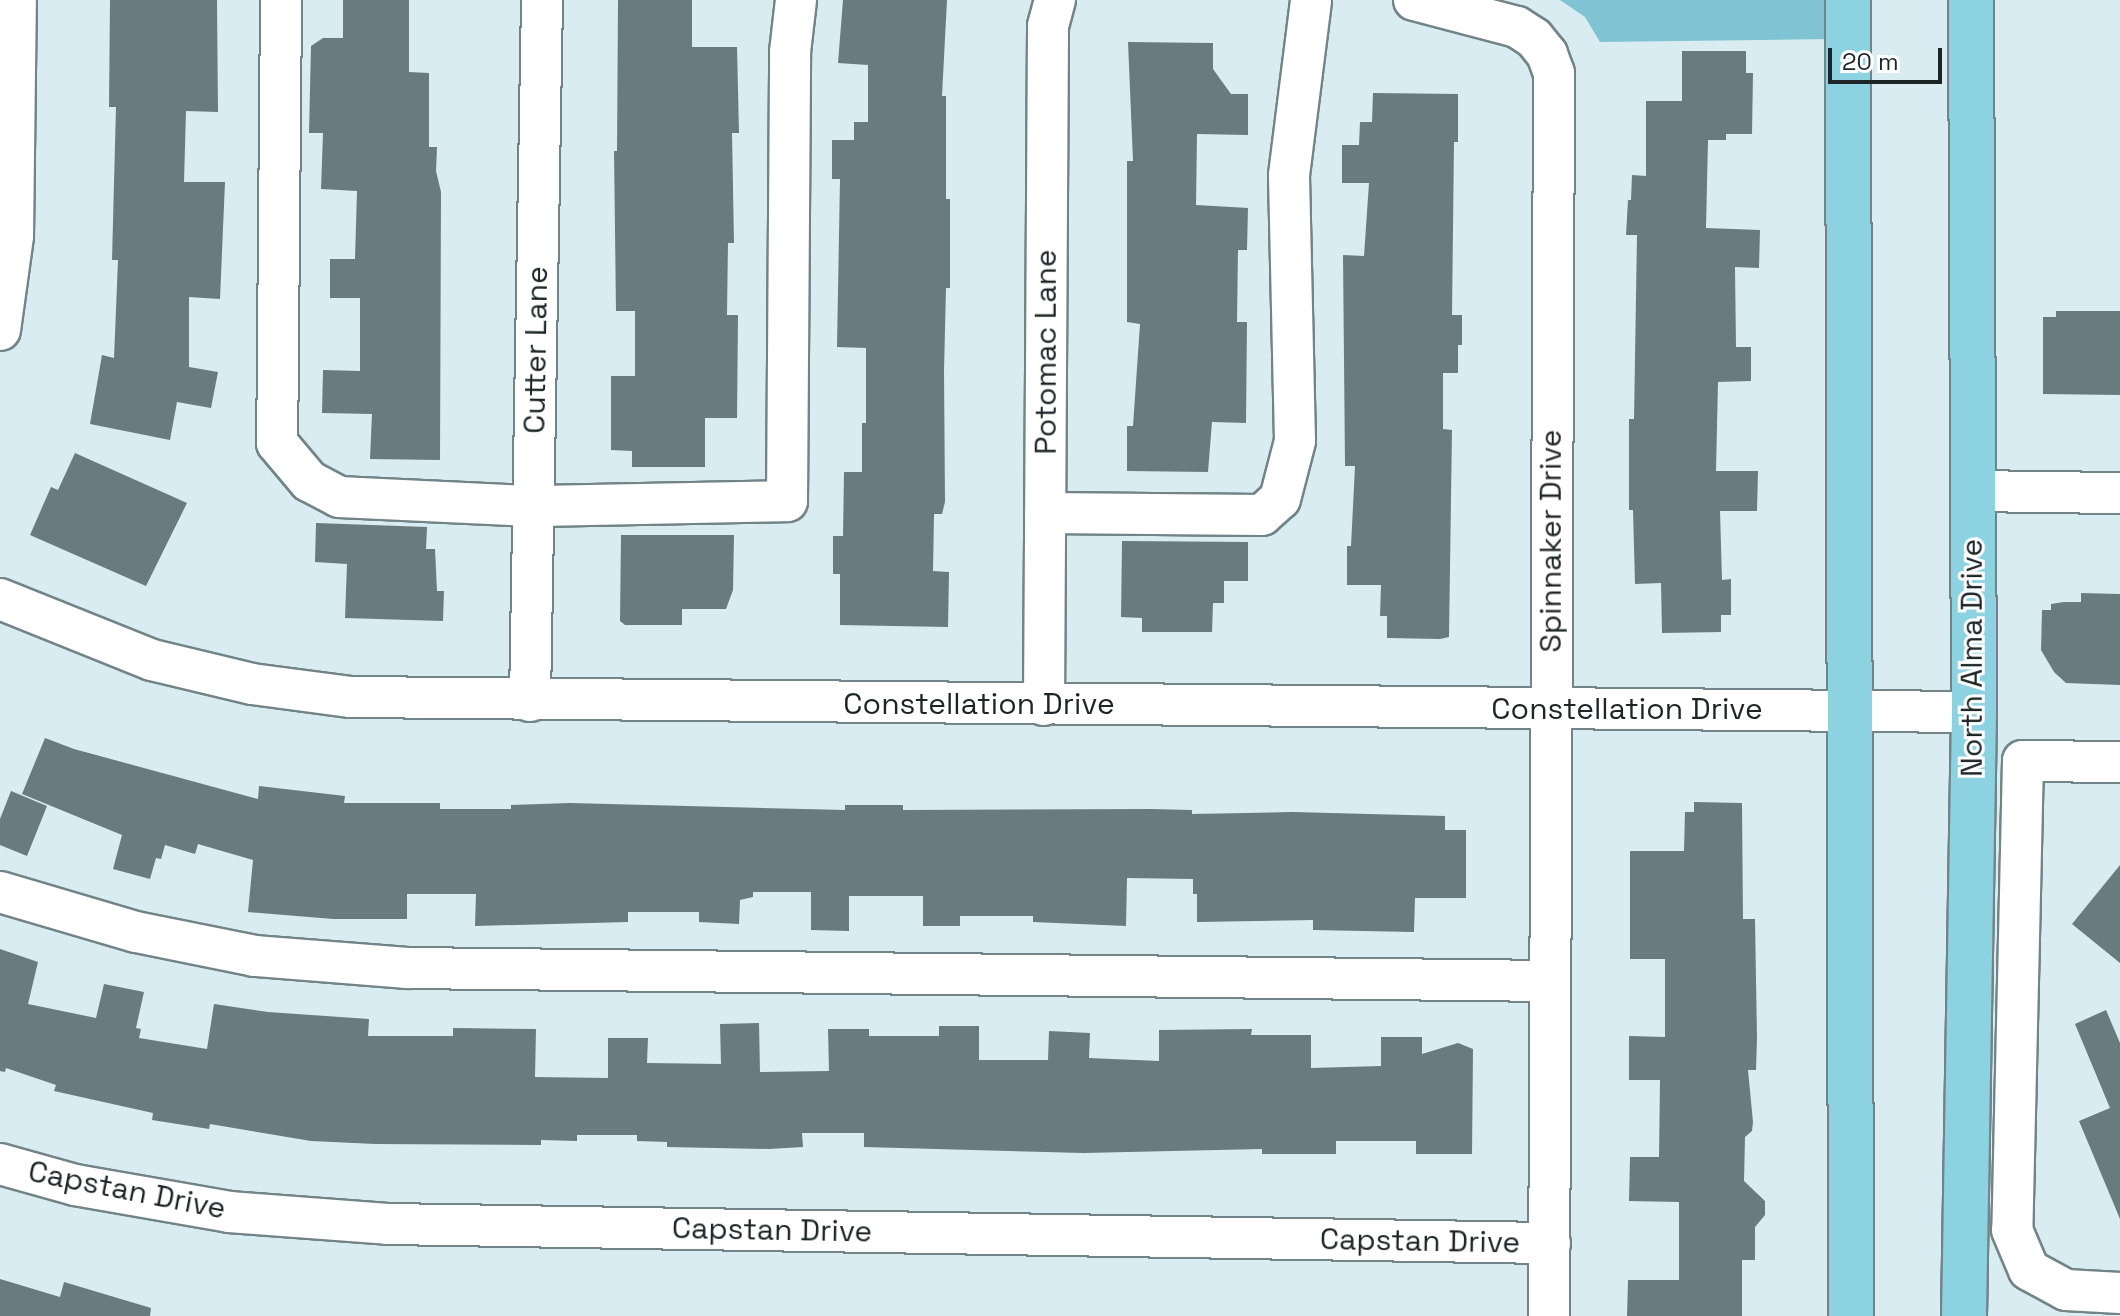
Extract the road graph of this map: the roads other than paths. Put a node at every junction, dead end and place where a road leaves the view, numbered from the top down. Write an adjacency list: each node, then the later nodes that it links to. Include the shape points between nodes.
1 (16, 0): 10 (street)
2 (281, 0): 14 (street, via 277,443 309,481 339,497)
3 (542, 0): 14 (street, Cutter Lane)
4 (796, 0): 14 (street, via 790,52 787,501)
5 (1055, 0): 15 (street, Potomac Lane, via 1048,26)
6 (1311, 0): 15 (street, via 1289,175 1295,441 1280,499 1262,515)
7 (1414, 0): 19 (street, Spinnaker Drive, via 1517,27 1547,54 1554,73)
8 (1848, 0): 20 (main road)
9 (1971, 0): 12 (main road, North Alma Drive)
10 (5, 262): 11 (street)
11 (0, 330)
12 (1972, 491): 13 (street); 21 (main road, North Alma Drive)
13 (2120, 493)
14 (533, 506): 17 (street, Cutter Lane)
15 (1045, 513): 18 (street, Potomac Lane)
16 (0, 599): 17 (street, Constellation Drive, via 152,660 252,684 351,697)
17 (530, 701): 18 (street, Constellation Drive)
18 (1044, 705): 19 (street, Constellation Drive)
19 (1549, 709): 20 (street, Constellation Drive); 24 (street, Spinnaker Drive)
20 (1851, 711): 21 (street, Constellation Drive); 29 (main road)
21 (1974, 712): 30 (main road, North Alma Drive)
22 (2120, 762): 27 (street, via 2023,761 2012,1230 2029,1270 2066,1290)
23 (0, 892): 24 (street, via 136,932 255,956 407,968)
24 (1549, 981): 26 (street, Spinnaker Drive)
25 (0, 1164): 26 (street, Capstan Drive, via 75,1185 229,1212 388,1224)
26 (1550, 1243): 28 (street, Spinnaker Drive)
27 (2120, 1293)
28 (1549, 1316)
29 (1851, 1316)
30 (1964, 1316)

